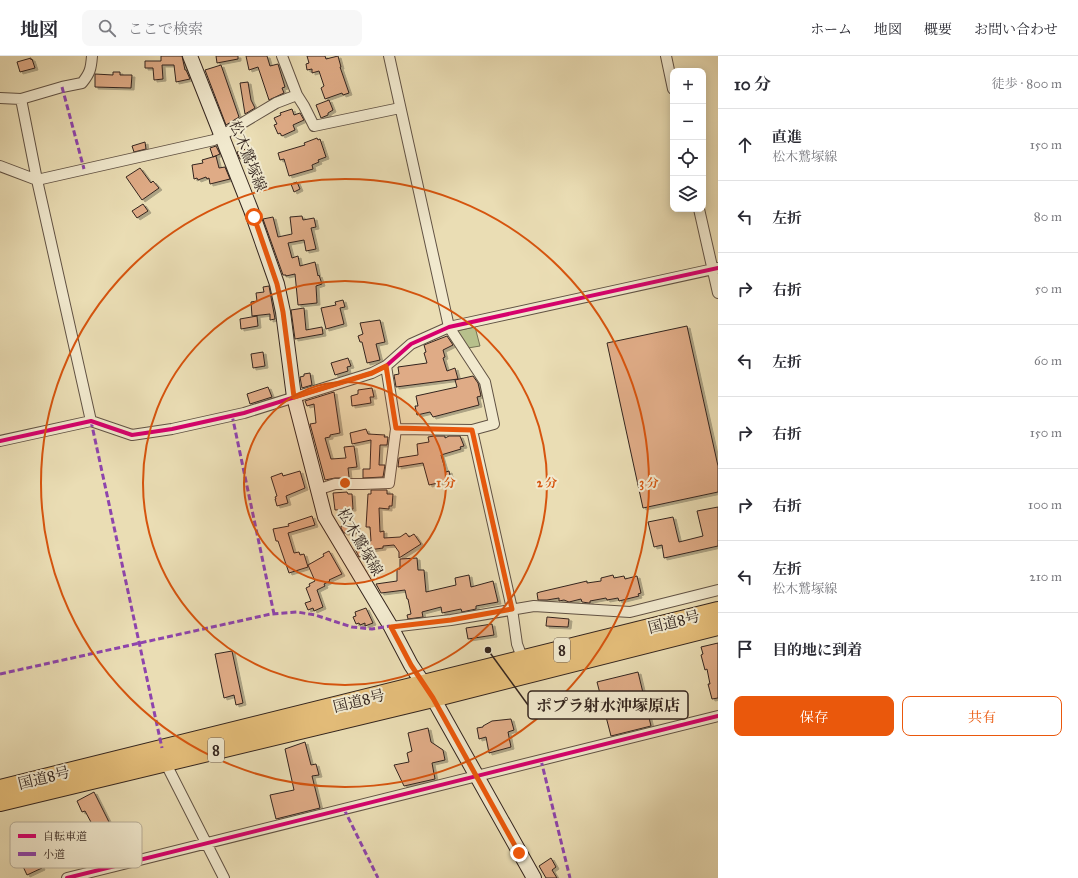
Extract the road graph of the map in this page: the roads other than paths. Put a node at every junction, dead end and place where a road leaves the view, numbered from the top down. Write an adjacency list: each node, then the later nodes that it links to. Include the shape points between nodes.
1 (92, 56): 9 (street, via 89,74 82,83)
2 (190, 56): 11 (main road, 松木鷲塚線)
3 (282, 56): 7 (street)
4 (389, 56): 10 (street)
5 (666, 56): 6 (street)
6 (670, 75)
7 (297, 95): 10 (street, via 314,126); 11 (street, via 276,103)
8 (0, 98): 9 (street)
9 (21, 99): 13 (street)
10 (400, 108): 17 (street)
11 (222, 137): 13 (street); 19 (main road, 松木鷲塚線, via 277,284)
12 (0, 166): 13 (street)
13 (37, 180): 20 (street)
14 (701, 212): 15 (street)
15 (715, 268): 16 (street); 17 (street)
16 (718, 293)
17 (450, 327): 18 (street, via 411,344); 22 (street, via 485,382 494,424)
18 (386, 366): 19 (street, via 372,373); 21 (street)
19 (294, 397): 20 (street, via 172,429 132,435); 24 (main road, 松木鷲塚線)
20 (91, 421): 23 (street)
21 (396, 428): 22 (street); 24 (street, via 389,483 335,484)
22 (472, 430): 26 (street)
23 (0, 441)
24 (317, 490): 29 (main road, 松木鷲塚線, via 325,517)
25 (718, 590): 26 (street, via 630,612 534,606)
26 (512, 609): 29 (street); 32 (street, via 517,644)
27 (712, 612): 32 (highway, 国道8号 / 8)
28 (718, 626): 31 (highway, 国道8号 / 8)
29 (391, 627): 33 (main road, 松木鷲塚線)
30 (718, 631): 31 (highway)
31 (642, 645): 33 (highway, 国道8号 / 8)
32 (523, 660): 33 (highway, 国道8号 / 8)
33 (428, 692): 35 (highway, 国道8号 / 8); 36 (main road, 松木鷲塚線); 37 (highway, 国道8号 / 8, via 162,748)
34 (718, 716): 36 (street)
35 (165, 762): 38 (highway, 国道8号 / 8); 39 (street)
36 (476, 776): 39 (street); 44 (main road, 松木鷲塚線)
37 (0, 789)
38 (0, 802)
39 (207, 844): 40 (street); 43 (street)
40 (142, 860)
41 (108, 868): 42 (street)
42 (67, 878)
43 (224, 878)
44 (534, 878)

